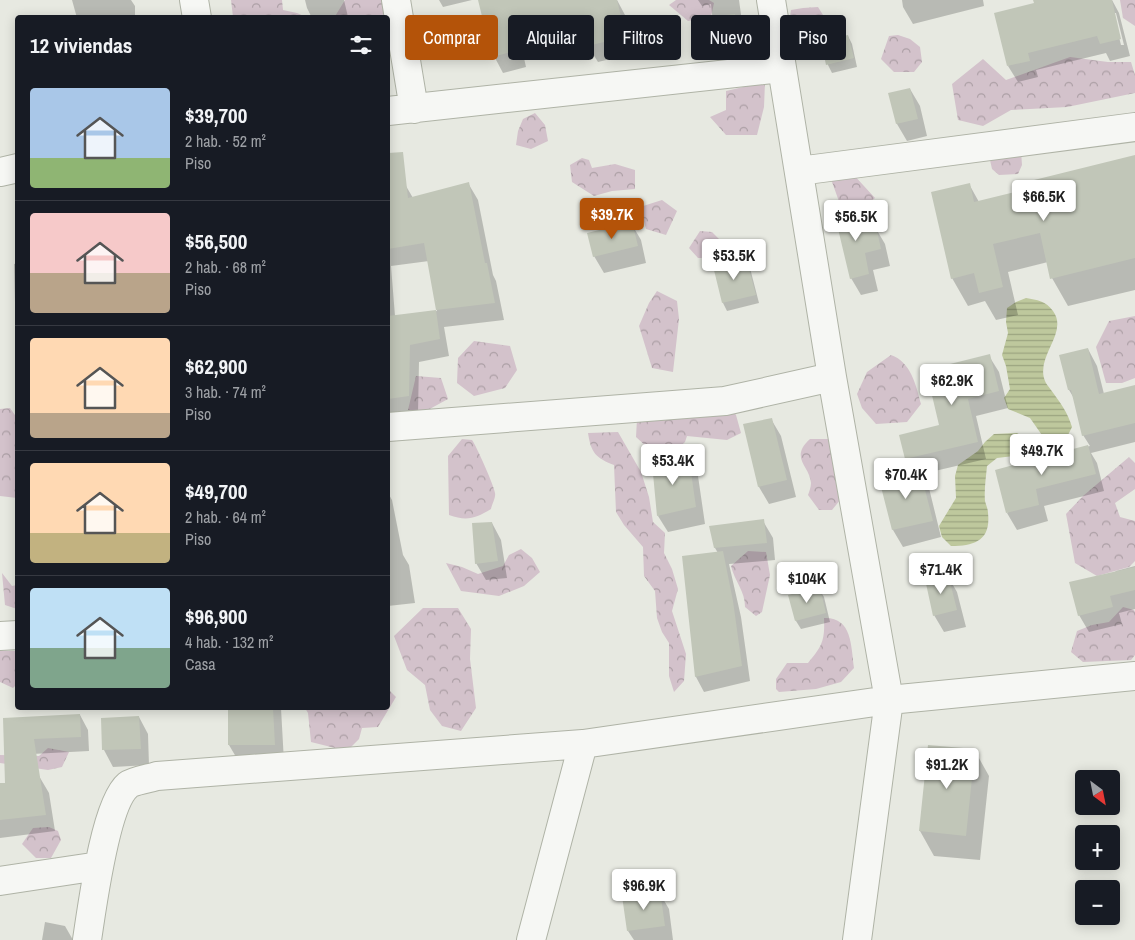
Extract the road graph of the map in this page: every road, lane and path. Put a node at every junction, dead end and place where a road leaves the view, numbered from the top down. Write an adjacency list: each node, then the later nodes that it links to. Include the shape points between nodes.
1 (194, 0): 4 (street)
2 (396, 0): 6 (street)
3 (770, 0): 5 (street)
4 (196, 15)
5 (782, 68): 6 (street); 9 (street)
6 (401, 110)
7 (1135, 127): 9 (street)
8 (15, 169): 10 (street)
9 (799, 171): 11 (street)
10 (0, 172)
11 (832, 377): 12 (street, via 725,401); 16 (street)
12 (390, 427)
13 (15, 635): 14 (street)
14 (0, 636)
15 (1135, 676): 16 (street)
16 (889, 700): 17 (street); 22 (street)
17 (583, 744): 18 (street, via 158,776 128,784 115,804); 21 (street)
18 (99, 866): 19 (street); 20 (street)
19 (0, 881)
20 (87, 940)
21 (531, 940)
22 (857, 940)

